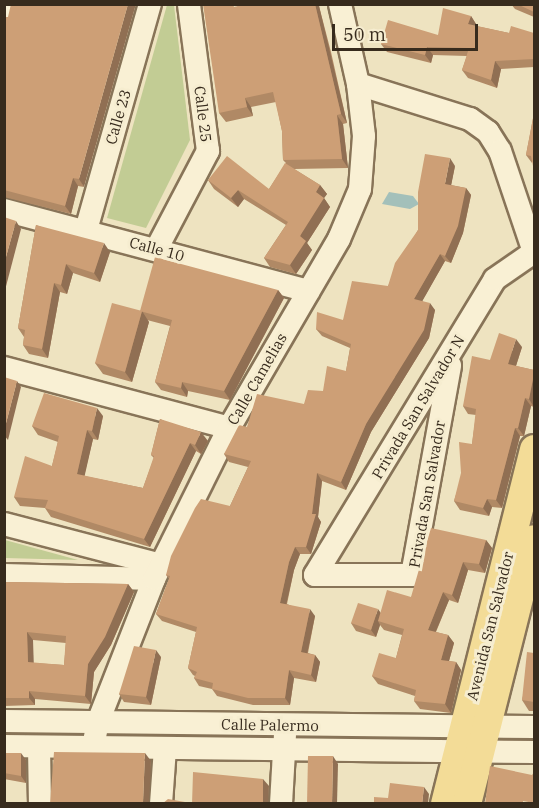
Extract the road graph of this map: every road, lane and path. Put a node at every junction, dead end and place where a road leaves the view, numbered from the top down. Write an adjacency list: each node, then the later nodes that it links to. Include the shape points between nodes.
1 (6, 4): 5 (street)
2 (150, 4): 8 (street, Calle 23)
3 (189, 4): 9 (street, Calle 25, via 208,151)
4 (340, 4): 6 (street, Calle Camelias)
5 (4, 13)
6 (358, 84): 10 (street, via 470,119 488,132 500,151); 11 (street, Calle Camelias, via 364,136 360,189 339,239)
7 (4, 210): 8 (street, Calle 10)
8 (86, 230): 9 (street, Calle 10)
9 (157, 248): 11 (street, Calle 10)
10 (534, 252): 12 (street, Privada San Salvador N, via 495,279)
11 (308, 291): 14 (street, Calle Camelias)
12 (452, 353): 20 (street, Privada San Salvador N); 20 (street, Privada San Salvador, via 412,575)
13 (4, 368): 14 (street)
14 (229, 428): 18 (street, Calle Camelias)
15 (534, 449): 25 (main road, Avenida San Salvador)
16 (4, 524): 18 (street)
17 (534, 539): 25 (main road, Avenida San Salvador)
18 (157, 572): 19 (street); 22 (street, Calle Camelias)
19 (4, 575)
20 (315, 575)
21 (4, 721): 22 (street, Calle Palermo)
22 (98, 722): 23 (street, Calle Palermo); 28 (street, Calle Camelias)
23 (285, 725): 25 (street, Calle Palermo); 30 (street)
24 (534, 727): 25 (street, Calle Palermo)
25 (472, 739): 30 (street, Calle Palermo); 31 (street, Calle Palermo); 35 (main road, Avenida San Salvador); 36 (main road, Avenida San Salvador)
26 (4, 746): 27 (street, Calle Palermo)
27 (39, 747): 28 (street, Calle Palermo); 32 (street)
28 (93, 747): 29 (street, Calle Palermo)
29 (165, 748): 30 (street, Calle Palermo); 33 (street)
30 (285, 750): 34 (street)
31 (534, 752)
32 (40, 804)
33 (161, 804)
34 (281, 804)
35 (445, 804)
36 (467, 804)

